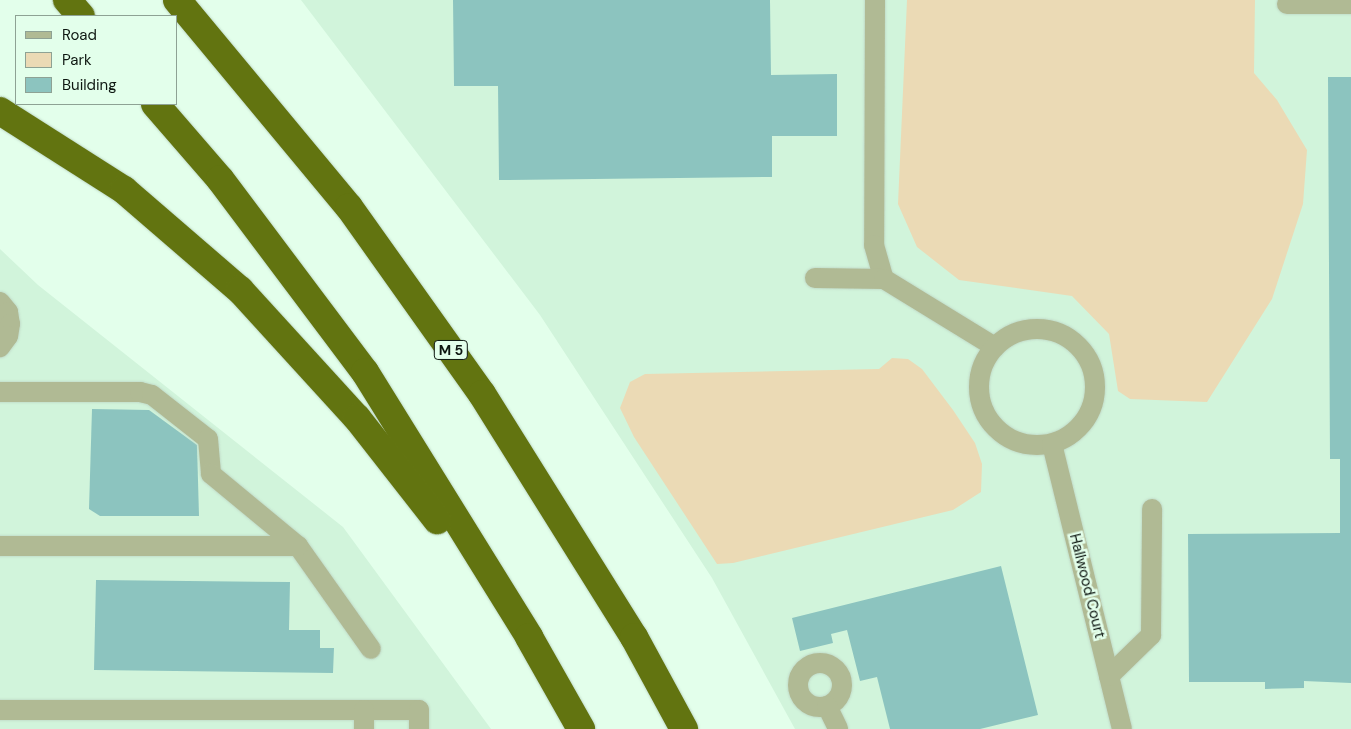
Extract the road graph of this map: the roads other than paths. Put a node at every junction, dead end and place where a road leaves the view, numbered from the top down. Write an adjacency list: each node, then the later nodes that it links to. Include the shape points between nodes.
1 (177, 0): 25 (highway, M 5, via 349,207 482,394 634,638)
2 (875, 0): 8 (street, via 874,245)
3 (1287, 4): 4 (street)
4 (1351, 4)
5 (156, 105): 17 (highway, via 220,179 364,372)
6 (0, 111): 17 (highway, via 124,190 240,290 357,418 464,554)
7 (815, 278): 8 (street)
8 (884, 279): 11 (street)
9 (0, 302): 10 (street, via 8,312 10,324 8,336)
10 (0, 347)
11 (996, 347): 13 (street, via 987,357 979,378 980,401 990,422 1007,437 1021,442); 13 (street, via 1002,340 1023,330 1046,329 1068,336 1084,352 1094,372 1096,395 1088,417 1073,434)
12 (0, 392): 16 (street, via 140,392 152,395 208,439 211,474)
13 (1052, 444): 19 (street, Hallwood Court)
14 (1152, 509): 19 (street, via 1151,635)
15 (0, 546): 16 (street)
16 (298, 546): 18 (street)
17 (485, 569): 24 (highway)
18 (371, 649)
19 (1109, 676): 27 (street, Hallwood Court)
20 (827, 706): 26 (street)
21 (0, 710): 22 (street)
22 (364, 720): 23 (street, via 419,710)
23 (419, 729)
24 (581, 729)
25 (684, 729)
26 (838, 729)
27 (1122, 729)

